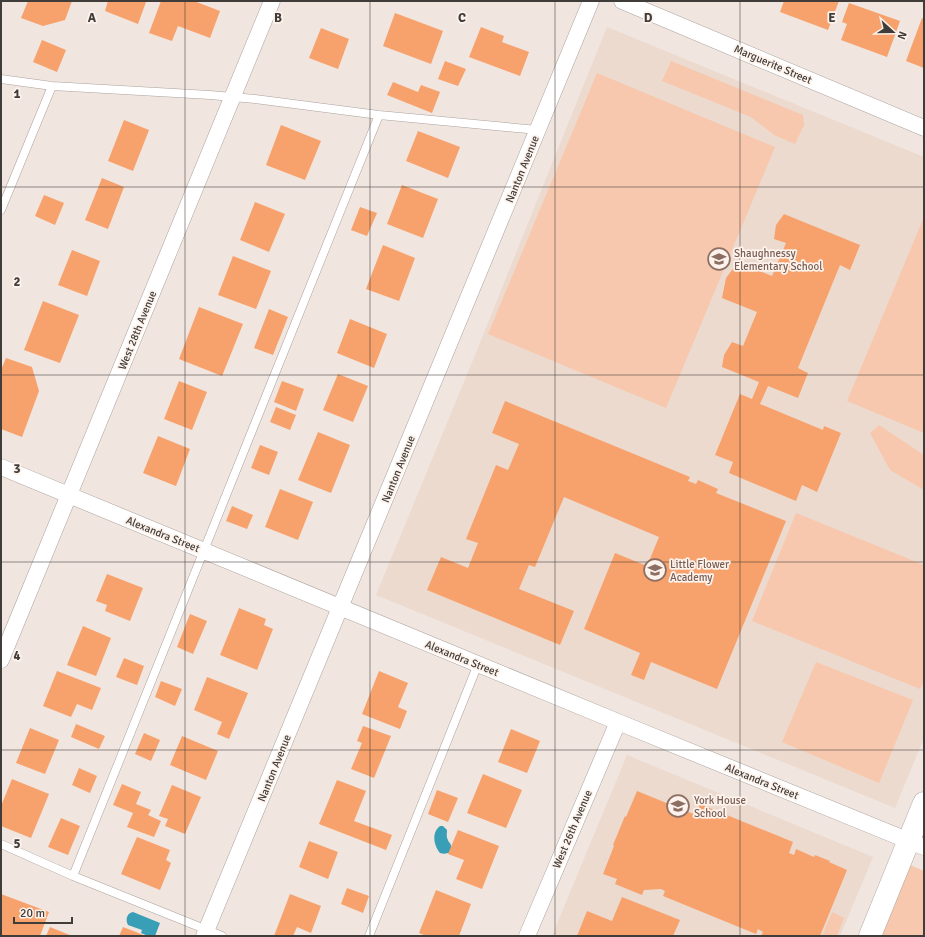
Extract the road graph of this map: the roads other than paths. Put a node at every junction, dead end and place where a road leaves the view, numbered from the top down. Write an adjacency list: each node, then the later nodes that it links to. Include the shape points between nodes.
1 (272, 1): 6 (street, West 28th Avenue)
2 (591, 1): 9 (street, Nanton Avenue)
3 (622, 1): 8 (street, Marguerite Street)
4 (1, 79): 5 (lane)
5 (52, 86): 6 (lane); 10 (lane)
6 (232, 97): 7 (lane); 12 (street, West 28th Avenue)
7 (379, 115): 9 (lane); 13 (lane)
8 (924, 128)
9 (538, 130): 14 (street, Nanton Avenue)
10 (1, 210)
11 (1, 467): 12 (street, Alexandra Street)
12 (69, 495): 13 (street, Alexandra Street); 15 (street, West 28th Avenue)
13 (204, 551): 14 (street, Alexandra Street); 21 (lane)
14 (340, 607): 16 (street, Alexandra Street); 22 (street, Nanton Avenue)
15 (1, 660)
16 (478, 664): 17 (street, Alexandra Street); 24 (lane)
17 (618, 722): 20 (street, Alexandra Street); 25 (street, West 26th Avenue)
18 (924, 803): 20 (main road)
19 (1, 844): 21 (lane)
20 (916, 844): 26 (main road)
21 (73, 876): 22 (lane)
22 (206, 933): 23 (lane)
23 (222, 936)
24 (369, 936)
25 (527, 936)
26 (870, 936)

